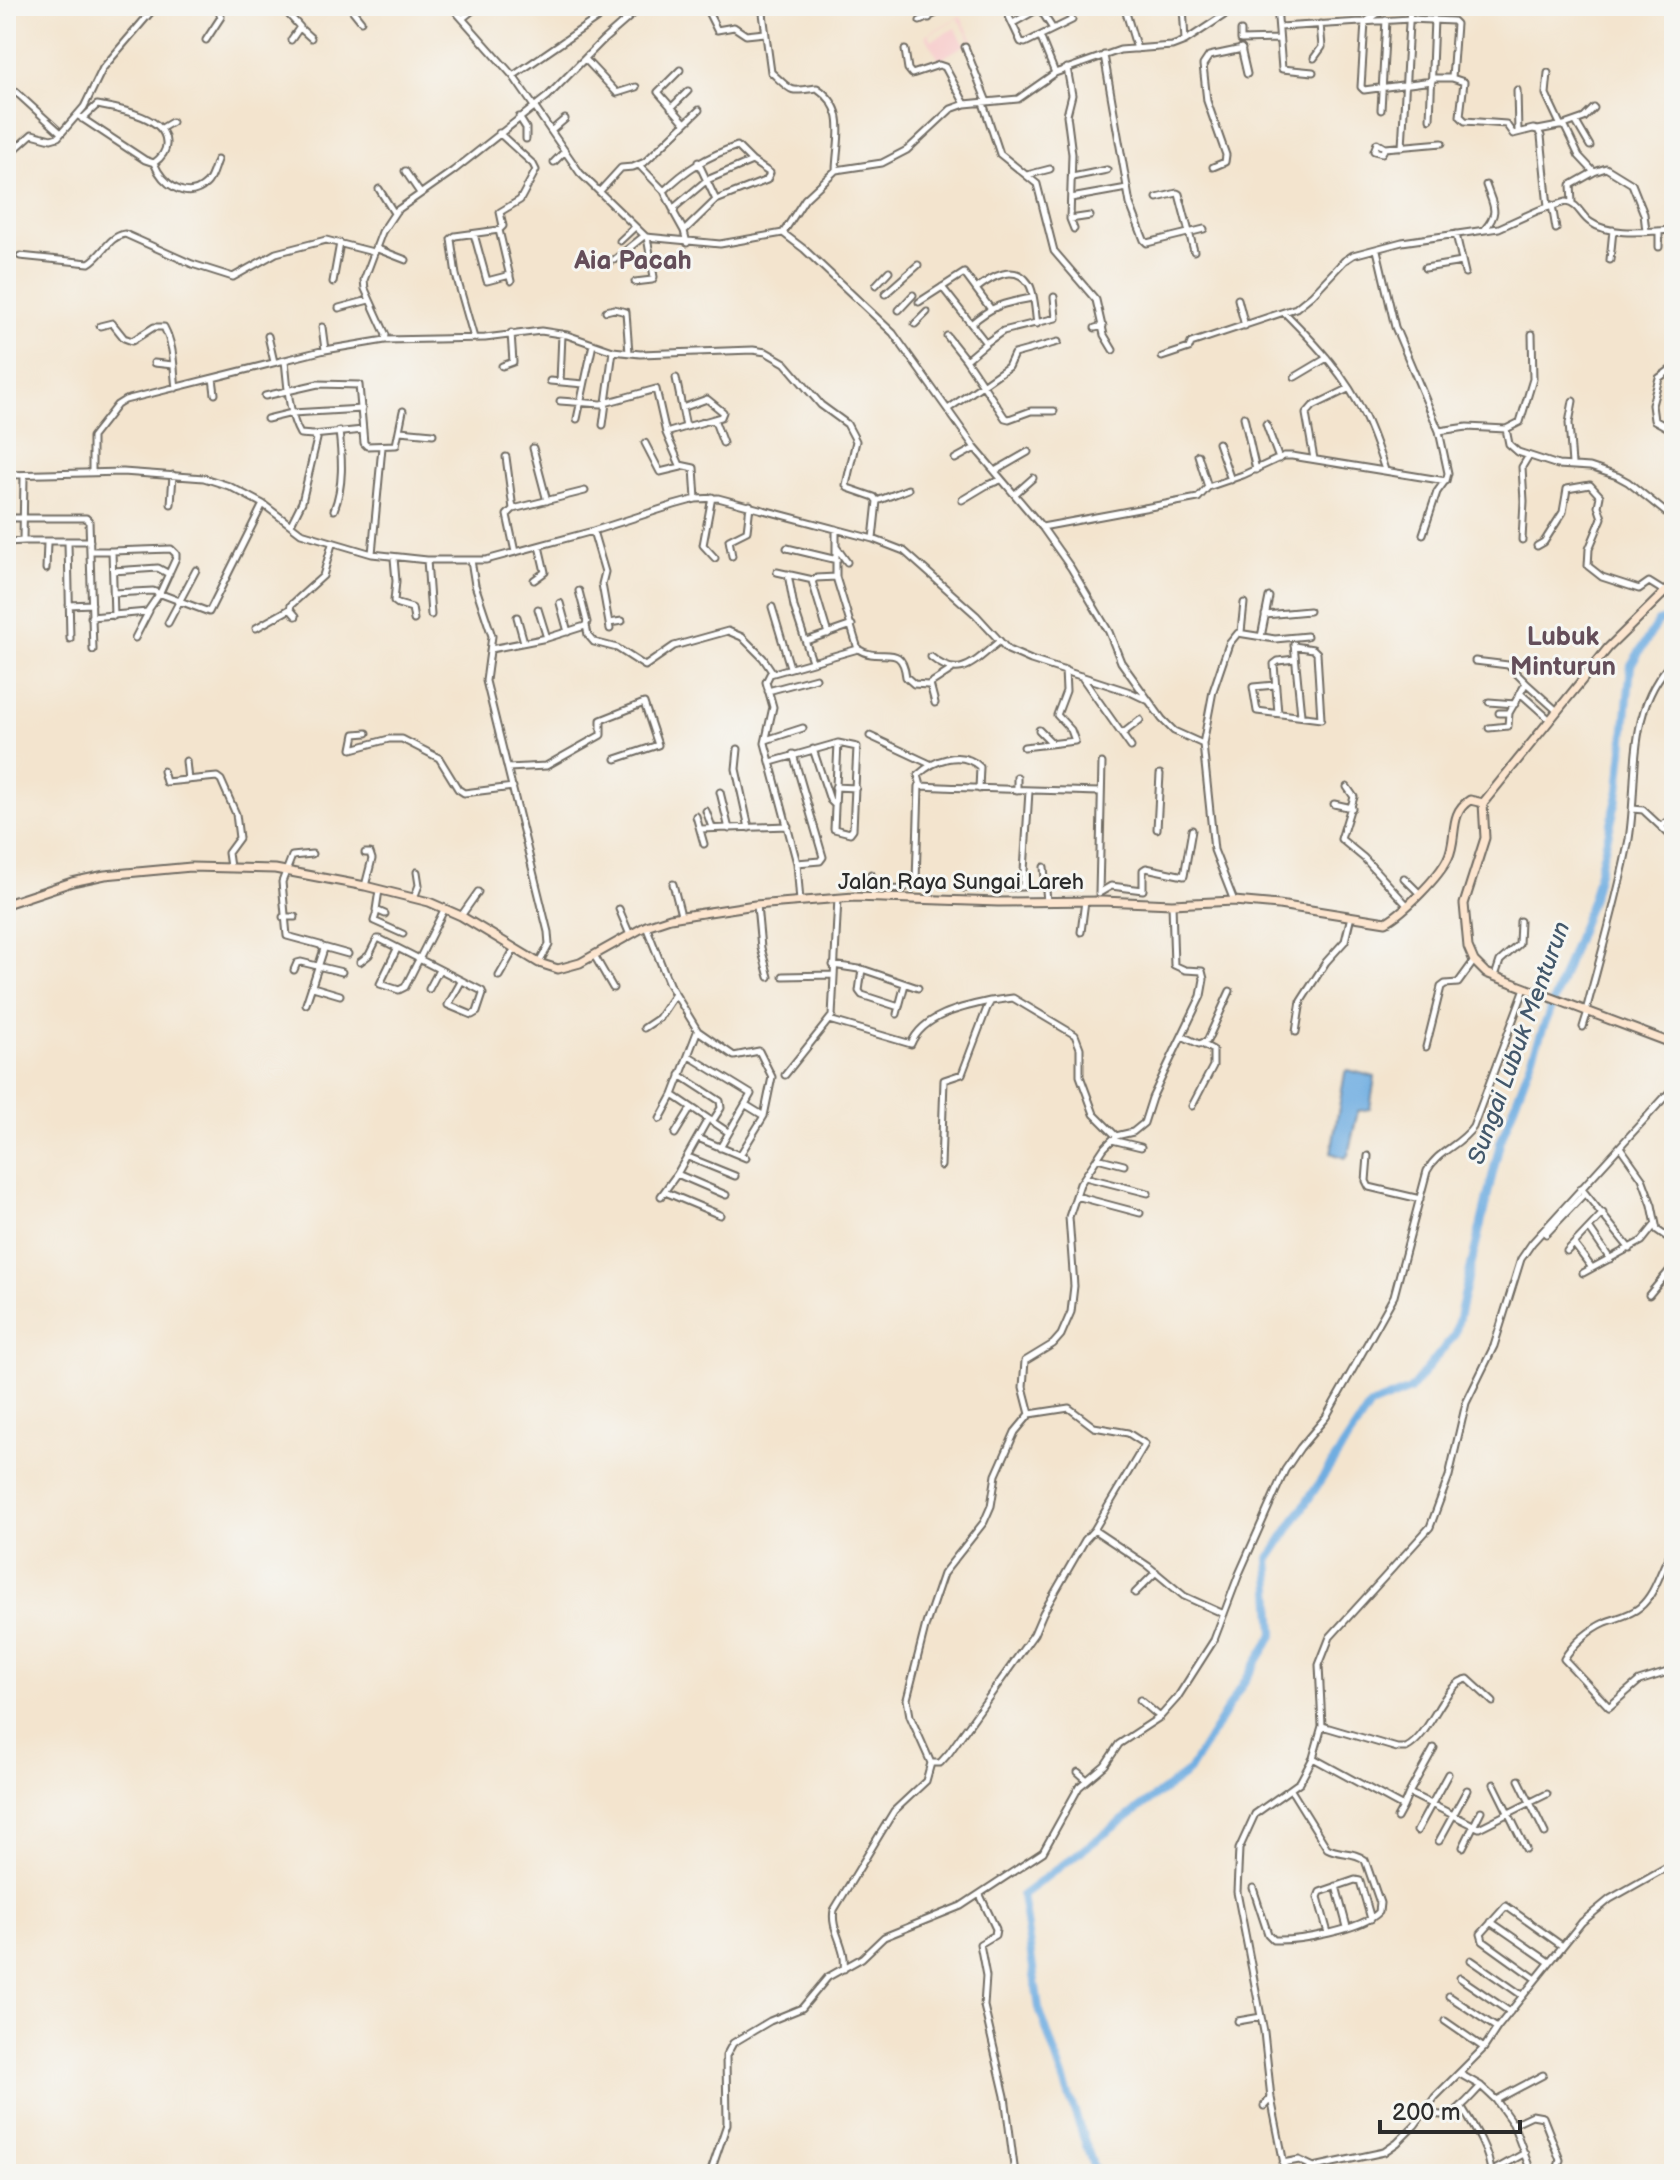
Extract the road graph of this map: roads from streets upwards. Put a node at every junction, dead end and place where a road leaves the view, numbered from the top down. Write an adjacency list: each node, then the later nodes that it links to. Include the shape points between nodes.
1 (156, 6): 77 (street, via 103,68)
2 (217, 6): 44 (street, via 221,17)
3 (281, 6): 36 (street)
4 (349, 6): 31 (street)
5 (451, 6): 25 (street)
6 (464, 6): 25 (street)
7 (478, 6): 26 (street)
8 (611, 6): 61 (street)
9 (642, 6): 54 (street)
10 (705, 6): 40 (street, via 717,30 734,27 746,35)
11 (762, 6): 40 (street)
12 (924, 6): 27 (street)
13 (951, 6): 27 (street)
14 (1004, 6): 34 (street)
15 (1065, 6): 38 (street, via 1072,20)
16 (1111, 6): 24 (street)
17 (1124, 6): 49 (street)
18 (1183, 6): 47 (street)
19 (1238, 6): 47 (street)
20 (1277, 6): 37 (street)
21 (1390, 6): 33 (street)
22 (1410, 6): 28 (street)
23 (1039, 7): 34 (street); 38 (street)
24 (1103, 9)
25 (457, 12): 26 (street)
26 (463, 18): 61 (street)
27 (929, 18): 32 (street)
28 (1410, 19): 29 (street); 30 (street); 65 (street)
29 (1434, 19): 62 (street, via 1456,24); 63 (street)
30 (1386, 20): 33 (street); 66 (street)
31 (361, 21)
32 (920, 21)
33 (1365, 22): 35 (street); 66 (street, via 1361,87)
34 (1013, 23): 41 (street, via 1023,43)
35 (1320, 24): 37 (street); 53 (street, via 1322,47)
36 (300, 27): 42 (street); 45 (street)
37 (1280, 27): 43 (street)
38 (1053, 29): 41 (street)
39 (1241, 31): 46 (street)
40 (765, 33): 106 (street, via 771,72 792,91 817,88 834,103 839,114)
41 (1040, 36): 58 (street)
42 (311, 38)
43 (1278, 39): 46 (street); 57 (street, via 1284,71)
44 (206, 40)
45 (291, 40)
46 (1241, 40): 50 (street)
47 (1185, 41): 49 (street)
48 (965, 47): 70 (street)
49 (1137, 49): 52 (street)
50 (1242, 49): 60 (street); 104 (street, via 1209,56 1203,65 1207,101 1226,155 1225,162)
51 (905, 50): 71 (street, via 912,74 945,67)
52 (1104, 55): 55 (street); 114 (street)
53 (1314, 58)
54 (585, 59): 67 (street, via 617,93); 72 (street)
55 (1067, 68): 58 (street); 111 (street)
56 (680, 70): 73 (street, via 658,90)
57 (1313, 72)
58 (1055, 73): 70 (street, via 1018,99)
59 (1548, 73): 84 (street, via 1546,94)
60 (1247, 74)
61 (513, 76): 72 (street)
62 (1452, 78): 63 (street); 88 (street, via 1464,82 1461,119 1506,124 1512,133)
63 (1432, 80): 65 (street); 80 (street)
64 (6, 83): 89 (street)
65 (1407, 83): 66 (street); 94 (street)
66 (1383, 86): 76 (street)
67 (636, 87)
68 (1517, 90): 88 (street)
69 (688, 91): 73 (street)
70 (985, 102): 71 (street); 110 (street, via 1000,154)
71 (965, 104): 106 (street, via 943,113 914,145 890,159)
72 (534, 107): 78 (street); 87 (street)
73 (671, 108): 83 (street)
74 (1594, 108): 82 (street)
75 (699, 110): 83 (street)
76 (1381, 110)
77 (80, 117): 85 (street, via 97,105); 89 (street); 102 (street)
78 (519, 117): 90 (street); 91 (street)
79 (565, 119): 87 (street)
80 (1430, 119)
81 (172, 122): 85 (street)
82 (1576, 122): 84 (street); 93 (street)
83 (685, 123): 103 (street)
84 (1562, 126): 86 (street); 109 (street)
85 (162, 128): 102 (street, via 166,148)
86 (1538, 130): 88 (street); 123 (street)
87 (551, 131): 97 (street)
88 (1518, 132)
89 (61, 133): 96 (street, via 54,139 32,134)
90 (499, 133): 118 (street); 132 (street, via 536,170 520,200 500,212)
91 (526, 139)
92 (1442, 143): 94 (street)
93 (1590, 146)
94 (1402, 147): 95 (street)
95 (1385, 148)
96 (12, 152)
97 (564, 152): 100 (street); 116 (street)
98 (217, 160): 102 (street, via 207,183 186,192 161,179)
99 (752, 161): 101 (street, via 737,146); 112 (street); 121 (street, via 770,173 767,180)
100 (554, 162)
101 (698, 162): 112 (street); 117 (street)
102 (154, 163)
103 (639, 165): 116 (street, via 621,168); 117 (street)
104 (1213, 167)
105 (1050, 169): 110 (street)
106 (836, 170): 140 (street, via 805,199)
107 (1107, 170): 111 (street)
108 (405, 171): 118 (street)
109 (1594, 172): 122 (street, via 1571,185); 137 (street, via 1606,168 1632,184)
110 (1026, 176): 182 (street, via 1040,190 1054,251 1096,300)
111 (1072, 177): 119 (street)
112 (707, 180): 121 (street); 124 (street)
113 (1486, 185): 133 (street, via 1495,211)
114 (1127, 188): 119 (street); 139 (street, via 1145,242)
115 (379, 189): 125 (street)
116 (600, 191): 128 (street)
117 (664, 191): 124 (street)
118 (420, 193): 125 (street)
119 (1071, 198): 127 (street)
120 (1157, 198): 139 (street, via 1179,194)
121 (716, 200): 136 (street)
122 (1572, 203): 123 (street); 134 (street, via 1590,222)
123 (1550, 206): 131 (street); 133 (street, via 1508,226)
124 (673, 209): 136 (street)
125 (394, 213): 148 (street)
126 (1090, 216): 127 (street)
127 (1070, 219): 129 (street)
128 (635, 227): 143 (street); 144 (street)
129 (1074, 229)
130 (1204, 229): 139 (street)
131 (1556, 229)
132 (499, 230): 141 (street); 141 (street, via 510,278 487,281)
133 (1484, 230): 142 (street)
134 (1613, 230): 137 (street); 154 (street)
135 (1674, 230): 138 (street)
136 (684, 231): 146 (street)
137 (1646, 231): 138 (street)
138 (1659, 231): 147 (street)
139 (1190, 232): 150 (street)
140 (783, 233): 146 (street, via 720,244); 227 (street, via 893,333)
141 (474, 234): 191 (street, via 455,236 450,242)
142 (1456, 234): 149 (street); 155 (street)
143 (646, 236): 146 (street); 153 (street); 161 (street, via 654,277)
144 (620, 241)
145 (340, 243): 148 (street); 151 (street, via 326,240 284,250 233,277 125,234 89,263); 160 (street)
146 (687, 243)
147 (1659, 247)
148 (374, 250): 152 (street); 170 (street, via 364,280)
149 (1377, 250): 177 (street, via 1344,261 1301,305); 242 (street, via 1395,327)
150 (1194, 251)
151 (20, 256)
152 (406, 260)
153 (614, 260)
154 (1610, 260)
155 (1462, 262): 157 (street); 159 (street)
156 (918, 265): 165 (street)
157 (1425, 268)
158 (889, 271): 162 (street)
159 (1465, 273)
160 (333, 282)
161 (635, 282)
162 (876, 285)
163 (942, 287): 164 (street, via 964,273); 171 (street); 179 (street)
164 (976, 289): 168 (street, via 993,275 1008,273 1028,283); 173 (street)
165 (885, 294)
166 (913, 295): 174 (street)
167 (1054, 297): 180 (street, via 1057,316)
168 (1032, 298): 173 (street); 180 (street)
169 (1238, 299): 183 (street)
170 (369, 300): 172 (street); 192 (street)
171 (919, 302)
172 (339, 308)
173 (990, 308): 179 (street)
174 (899, 310)
175 (606, 311): 199 (street, via 626,312)
176 (927, 312): 178 (street)
177 (1285, 313): 183 (street); 201 (street)
178 (915, 324)
179 (971, 324): 194 (street)
180 (1037, 324): 194 (street, via 1003,331)
181 (100, 326): 206 (street, via 112,323 132,341 161,326 174,350)
182 (1103, 326): 185 (street); 197 (street)
183 (1245, 326): 200 (street)
184 (322, 327): 196 (street)
185 (1095, 328)
186 (511, 333): 187 (street); 191 (street); 207 (street, via 513,362)
187 (562, 334): 195 (street); 213 (street)
188 (1532, 334): 238 (street, via 1532,386 1520,422)
189 (268, 336): 204 (street)
190 (947, 336): 202 (street)
191 (474, 338): 192 (street)
192 (385, 340): 196 (street)
193 (1058, 342): 214 (street, via 1014,354 1008,367)
194 (986, 343): 202 (street)
195 (593, 344): 198 (street); 215 (street)
196 (325, 350): 203 (street)
197 (1113, 350)
198 (613, 351): 199 (street); 224 (street)
199 (629, 353): 283 (street, via 753,350 776,357 821,405 847,424 856,441 846,485)
200 (1162, 357)
201 (1327, 358): 209 (street); 217 (street)
202 (966, 360): 214 (street)
203 (285, 361): 204 (street); 218 (street)
204 (274, 362): 210 (street)
205 (154, 363): 206 (street)
206 (173, 365): 216 (street)
207 (502, 366)
208 (1674, 367): 243 (street, via 1659,378 1652,405 1654,420)
209 (1295, 377)
210 (213, 378): 216 (street); 219 (street)
211 (676, 378): 225 (street)
212 (550, 381): 213 (street)
213 (560, 382): 215 (street)
214 (981, 383): 227 (street); 229 (street, via 1007,420 1031,411)
215 (584, 384): 223 (street)
216 (176, 388): 267 (street, via 117,405 92,437)
217 (1348, 389): 259 (street, via 1307,411); 266 (street, via 1364,414)
218 (289, 390): 220 (street); 226 (street, via 356,384); 230 (street)
219 (215, 394)
220 (265, 396)
221 (560, 401): 223 (street)
222 (1573, 401): 261 (street)
223 (581, 402): 224 (street); 233 (street)
224 (606, 402): 236 (street); 244 (street, via 656,389)
225 (682, 408): 234 (street, via 707,399 723,412); 237 (street)
226 (362, 409): 230 (street); 239 (street)
227 (948, 409): 252 (street)
228 (403, 411): 241 (street)
229 (1054, 411)
230 (292, 413): 232 (street); 246 (street, via 299,433)
231 (1244, 417): 264 (street)
232 (267, 419)
233 (577, 419)
234 (714, 419): 237 (street); 248 (street)
235 (1266, 424): 258 (street)
236 (603, 425)
237 (686, 427): 244 (street)
238 (1506, 429): 242 (street); 256 (street, via 1511,447)
239 (363, 430): 240 (street); 250 (street, via 365,445)
240 (339, 431): 246 (street); 288 (street, via 342,466)
241 (400, 431): 245 (street); 250 (street, via 396,445)
242 (1439, 431): 274 (street)
243 (1674, 431)
244 (666, 433): 262 (street)
245 (433, 434)
246 (313, 435): 292 (street, via 317,439 307,483)
247 (645, 443): 262 (street, via 660,472)
248 (723, 443)
249 (1218, 443): 273 (street)
250 (382, 447): 312 (street)
251 (533, 448): 282 (street)
252 (975, 448): 257 (street); 265 (street)
253 (1028, 452): 265 (street)
254 (1198, 455): 275 (street)
255 (506, 457): 287 (street)
256 (1528, 457): 261 (street); 298 (street, via 1522,467)
257 (955, 459)
258 (1279, 459): 259 (street); 264 (street)
259 (1314, 459): 266 (street)
260 (700, 464): 263 (street)
261 (1572, 464): 291 (street, via 1628,482)
262 (681, 467): 263 (street)
263 (694, 468): 280 (street)
264 (1256, 470): 273 (street)
265 (995, 471): 272 (street)
266 (1386, 471): 274 (street)
267 (92, 473): 269 (street); 270 (street)
268 (6, 475): 270 (street)
269 (173, 475): 284 (street); 285 (street, via 229,486)
270 (24, 476): 290 (street)
271 (1033, 478): 278 (street)
272 (1001, 480): 278 (street); 281 (street)
273 (1231, 480): 275 (street)
274 (1446, 481): 296 (street)
275 (1208, 487): 293 (street, via 1198,498)
276 (908, 489): 283 (street)
277 (585, 491): 282 (street)
278 (1015, 494): 293 (street)
279 (712, 497): 280 (street); 286 (street); 315 (street, via 703,545)
280 (696, 499): 295 (street)
281 (962, 500)
282 (547, 501): 287 (street)
283 (877, 501): 297 (street)
284 (171, 504)
285 (263, 504): 292 (street); 335 (street, via 210,611)
286 (750, 505): 294 (street); 313 (street, via 747,531 729,540)
287 (513, 509): 311 (street, via 507,515)
288 (334, 510)
289 (6, 518): 290 (street)
290 (25, 518): 299 (street); 300 (street, via 86,518)
291 (1674, 519)
292 (291, 524): 304 (street)
293 (1042, 527): 388 (street)
294 (836, 529): 297 (street); 307 (street)
295 (593, 531): 305 (street); 352 (street, via 605,572 609,626)
296 (1423, 534)
297 (873, 539): 366 (street, via 916,559)
298 (1522, 540)
299 (25, 541): 301 (street); 303 (street)
300 (90, 541): 302 (street); 309 (street)
301 (6, 542)
302 (68, 542): 303 (street); 339 (street)
303 (47, 543): 320 (street)
304 (332, 544): 312 (street); 342 (street, via 323,576)
305 (539, 546): 311 (street); 327 (street, via 546,577)
306 (1537, 546): 331 (street, via 1563,512 1567,489 1590,485 1600,496 1602,518 1588,566 1606,579 1639,589 1650,582)
307 (836, 547): 318 (street); 319 (street)
308 (787, 548): 318 (street)
309 (90, 551): 310 (street); 338 (street)
310 (112, 551): 322 (street); 324 (street, via 171,549 176,558)
311 (515, 552): 317 (street)
312 (372, 554): 314 (street)
313 (732, 556)
314 (394, 558): 316 (street); 351 (street, via 394,601 412,608)
315 (715, 558)
316 (427, 560): 317 (street); 345 (street)
317 (471, 560): 369 (street, via 490,625)
318 (837, 560): 326 (street)
319 (847, 562)
320 (46, 569)
321 (196, 570): 335 (street)
322 (113, 571): 324 (street, via 158,568); 332 (street)
323 (777, 572): 325 (street)
324 (169, 574): 333 (street)
325 (788, 574): 328 (street); 365 (street)
326 (836, 577): 328 (street); 355 (street)
327 (534, 580)
328 (813, 580): 359 (street)
329 (1674, 583): 331 (street)
330 (579, 591): 354 (street)
331 (1665, 592): 392 (street, via 1618,636)
332 (113, 593): 333 (street); 347 (street)
333 (160, 593): 335 (street); 341 (street)
334 (1269, 597): 346 (street)
335 (182, 601): 353 (street)
336 (560, 603): 357 (street)
337 (1244, 603): 358 (street)
338 (92, 604): 339 (street); 349 (street)
339 (69, 605): 364 (street)
340 (772, 607): 377 (street)
341 (150, 609): 347 (street); 362 (street)
342 (290, 609): 348 (street); 356 (street)
343 (538, 609): 363 (street)
344 (1309, 611): 346 (street)
345 (431, 615)
346 (1265, 615): 361 (street)
347 (114, 616): 349 (street)
348 (296, 616)
349 (91, 617): 371 (street)
350 (517, 617): 367 (street)
351 (414, 620)
352 (622, 621)
353 (168, 623)
354 (586, 625): 357 (street); 380 (street, via 594,642 617,648 645,666 685,642 731,632 742,637)
355 (852, 625): 359 (street); 370 (street)
356 (256, 628)
357 (568, 632): 363 (street)
358 (1241, 632): 361 (street); 408 (street, via 1229,644 1213,691)
359 (828, 634): 365 (street)
360 (1307, 636): 368 (street)
361 (1261, 637): 368 (street)
362 (135, 638)
363 (547, 638): 367 (street)
364 (70, 639)
365 (806, 641): 375 (street)
366 (1000, 641): 378 (street, via 968,665); 379 (street, via 1008,650)
367 (524, 642): 369 (street)
368 (1293, 643): 373 (street); 396 (street, via 1318,656 1323,717)
369 (491, 649): 419 (street, via 486,681)
370 (858, 649): 375 (street); 384 (street, via 873,656 900,657 910,682)
371 (93, 650)
372 (931, 657): 378 (street)
373 (1295, 659): 385 (street, via 1275,663); 396 (street)
374 (1674, 660): 438 (street, via 1661,674 1640,720)
375 (812, 661): 377 (street)
376 (1475, 661): 383 (street, via 1508,665)
377 (790, 667): 380 (street)
378 (951, 670): 384 (street)
379 (1065, 670): 381 (street); 407 (street, via 1066,691 1057,715 1076,740)
380 (773, 673): 386 (street, via 766,682)
381 (1081, 675): 388 (street); 403 (street)
382 (816, 678): 386 (street)
383 (1526, 683): 387 (street); 392 (street)
384 (930, 684): 390 (street)
385 (1275, 685): 393 (street); 393 (street, via 1253,687 1252,697 1257,711)
386 (768, 691): 405 (street, via 773,707)
387 (1520, 693): 391 (street); 397 (street)
388 (1149, 701): 408 (street, via 1174,731)
389 (1489, 702): 391 (street)
390 (935, 703)
391 (1515, 704): 395 (street)
392 (1556, 710): 397 (street)
393 (1278, 713): 396 (street)
394 (1499, 713): 395 (street)
395 (1509, 713): 400 (street, via 1507,727)
396 (1301, 715)
397 (1549, 719): 434 (street)
398 (1140, 720): 403 (street)
399 (803, 728): 405 (street)
400 (1489, 728)
401 (1039, 730): 407 (street)
402 (367, 733): 425 (street, via 355,734 352,749 402,739 439,758 464,793)
403 (1122, 734): 410 (street)
404 (870, 736): 418 (street)
405 (766, 740): 416 (street)
406 (838, 743): 412 (street); 426 (street); 428 (street, via 858,748)
407 (1053, 744): 409 (street)
408 (1203, 744): 472 (street, via 1214,850)
409 (1024, 747)
410 (1131, 747)
411 (738, 749): 445 (street, via 736,769)
412 (813, 749): 413 (street); 436 (street)
413 (793, 754): 416 (street); 454 (street, via 823,857)
414 (616, 759): 419 (street, via 658,745 643,702 601,720 602,734 546,766)
415 (186, 761): 423 (street)
416 (771, 762): 442 (street)
417 (1102, 763): 433 (street)
418 (931, 765): 424 (street, via 918,775); 429 (street, via 951,757 975,762 980,767)
419 (508, 768): 425 (street)
420 (163, 771): 423 (street, via 165,782)
421 (1160, 774): 448 (street)
422 (1017, 777): 430 (street)
423 (188, 780): 455 (street, via 222,781 238,829 238,841 228,853)
424 (919, 786): 429 (street); 466 (street, via 916,881 903,889)
425 (513, 787): 501 (street, via 548,932 549,945)
426 (835, 787): 428 (street); 436 (street)
427 (1347, 787): 437 (street, via 1354,795)
428 (856, 788): 436 (street, via 851,832 835,830)
429 (979, 789): 430 (street)
430 (1017, 790): 431 (street)
431 (1029, 791): 433 (street); 463 (street, via 1023,887)
432 (720, 792): 447 (street)
433 (1101, 792): 468 (street)
434 (1483, 803): 467 (street, via 1470,800 1459,810 1447,859); 499 (street, via 1485,838 1464,904)
435 (1334, 804): 437 (street)
436 (834, 805)
437 (1352, 808): 478 (street, via 1341,839)
438 (1633, 809): 443 (street, via 1643,810); 525 (street)
439 (706, 811): 444 (street)
440 (696, 816): 446 (street)
441 (1674, 818): 443 (street)
442 (788, 826): 445 (street); 454 (street)
443 (1660, 826): 450 (street)
444 (712, 827): 446 (street); 447 (street)
445 (749, 828): 447 (street)
446 (700, 829): 451 (street)
447 (729, 829)
448 (1157, 829)
449 (1192, 830): 468 (street, via 1184,876 1146,868 1143,890 1111,886)
450 (1674, 839)
451 (704, 844)
452 (365, 853): 462 (street, via 372,859)
453 (312, 854): 457 (street, via 293,855)
454 (797, 863): 473 (street)
455 (230, 867): 457 (street); 475 (street, via 105,875)
456 (1044, 867): 474 (street)
457 (285, 871): 462 (street); 486 (street)
458 (417, 872): 469 (street)
459 (871, 874): 466 (street)
460 (1404, 878): 467 (street)
461 (673, 884): 483 (street)
462 (365, 886): 464 (street)
463 (964, 888)
464 (379, 889): 469 (street); 481 (street)
465 (478, 892): 485 (street)
466 (873, 893): 470 (street, Jalan Raya Sungai Lareh); 474 (street, Jalan Raya Sungai Lareh)
467 (1419, 893): 478 (street)
468 (1098, 897): 471 (street, Jalan Raya Sungai Lareh); 476 (street, Jalan Raya Sungai Lareh)
469 (414, 898): 479 (street)
470 (838, 898): 473 (street, Jalan Raya Sungai Lareh); 502 (street)
471 (1085, 901): 474 (street, Jalan Raya Sungai Lareh); 490 (street)
472 (1234, 901): 476 (street, Jalan Raya Sungai Lareh); 484 (street, Jalan Raya Sungai Lareh)
473 (800, 902): 477 (street, Jalan Raya Sungai Lareh)
474 (1047, 902)
475 (6, 904)
476 (1172, 904): 531 (street, via 1174,965 1204,974 1201,996)
477 (757, 905): 483 (street, Jalan Raya Sungai Lareh); 512 (street)
478 (1407, 905): 484 (street, Jalan Raya Sungai Lareh, via 1386,922)
479 (445, 908): 485 (street); 498 (street)
480 (619, 909): 492 (street)
481 (377, 911): 482 (street); 491 (street, via 374,921)
482 (385, 914)
483 (681, 915): 489 (street, Jalan Raya Sungai Lareh)
484 (1351, 915): 530 (street, via 1340,950 1301,1001)
485 (461, 916): 494 (street)
486 (283, 917): 487 (street); 493 (street, via 288,938)
487 (295, 917)
488 (1520, 921): 511 (street, via 1519,944 1500,961)
489 (646, 926): 492 (street, Jalan Raya Sungai Lareh); 521 (street)
490 (1081, 932)
491 (403, 934)
492 (630, 935): 497 (street, Jalan Raya Sungai Lareh)
493 (323, 947): 496 (street); 503 (street)
494 (515, 948): 501 (street); 509 (street)
495 (397, 949): 498 (street); 498 (street, via 382,986 403,990); 500 (street, via 377,939)
496 (348, 954)
497 (594, 955): 501 (street, Jalan Raya Sungai Lareh, via 565,968); 517 (street)
498 (418, 960): 506 (street)
499 (1474, 961): 511 (street); 534 (street, via 1458,983 1441,987)
500 (360, 962)
501 (539, 963)
502 (833, 965): 504 (street); 508 (street)
503 (319, 966): 505 (street, via 299,962); 507 (street); 515 (street)
504 (862, 969): 514 (street); 514 (street, via 862,995 898,1011)
505 (294, 970)
506 (439, 970): 513 (street); 519 (street)
507 (342, 972)
508 (833, 975): 510 (street); 526 (street, via 834,1009)
509 (499, 976)
510 (783, 976)
511 (1495, 976): 516 (street)
512 (769, 977)
513 (461, 982): 513 (street, via 483,993 472,1015 448,1005)
514 (905, 984): 518 (street)
515 (313, 987): 522 (street); 524 (street)
516 (1528, 987): 525 (street); 565 (street, via 1473,1127 1436,1156)
517 (613, 988)
518 (918, 988)
519 (429, 989)
520 (1230, 991): 532 (street)
521 (675, 994): 528 (street, via 659,1018); 529 (street)
522 (340, 995)
523 (991, 1001): 526 (street, via 956,1008 920,1029 911,1044); 549 (street, via 1013,998 1075,1035 1080,1076 1094,1114); 557 (street, via 962,1074 943,1084)
524 (306, 1004)
525 (1587, 1011): 527 (street); 533 (street)
526 (829, 1020): 537 (street)
527 (1583, 1027)
528 (644, 1028)
529 (698, 1031): 535 (street); 543 (street, via 734,1056 761,1052 772,1077)
530 (1296, 1032)
531 (1182, 1036): 532 (street); 549 (street, via 1144,1123)
532 (1202, 1044): 541 (street, via 1213,1050 1214,1062)
533 (1674, 1044)
534 (1426, 1047)
535 (689, 1056): 536 (street); 540 (street, via 750,1092)
536 (680, 1075): 539 (street); 545 (street, via 720,1101 721,1108)
537 (785, 1075)
538 (1674, 1087): 551 (street)
539 (673, 1095): 542 (street); 544 (street)
540 (746, 1105): 543 (street); 546 (street)
541 (1192, 1106)
542 (691, 1108): 545 (street); 547 (street)
543 (764, 1116): 552 (street, via 743,1156)
544 (660, 1119)
545 (710, 1120): 546 (street); 548 (street)
546 (729, 1132): 552 (street)
547 (675, 1134)
548 (698, 1138): 552 (street); 554 (street)
549 (1114, 1138): 550 (street); 555 (street)
550 (1141, 1147)
551 (1620, 1147): 561 (street); 569 (street, via 1642,1178)
552 (720, 1148)
553 (1368, 1156): 565 (street, via 1369,1187)
554 (688, 1157): 558 (street); 559 (street)
555 (1097, 1158): 556 (street); 560 (street)
556 (1124, 1165)
557 (941, 1166)
558 (677, 1174): 563 (street); 568 (street, via 663,1194)
559 (735, 1176)
560 (1085, 1177): 562 (street); 564 (street)
561 (1583, 1190): 567 (street); 571 (street); 591 (street, via 1521,1259 1494,1346 1466,1403 1449,1476 1430,1527 1326,1644 1319,1665)
562 (1148, 1193)
563 (726, 1195)
564 (1076, 1196): 566 (street); 581 (street, via 1069,1217 1071,1312 1053,1344 1024,1363)
565 (1420, 1199): 586 (street, via 1394,1296 1326,1417 1285,1470)
566 (1140, 1213)
567 (1603, 1213): 570 (street); 574 (street)
568 (720, 1215)
569 (1655, 1225): 572 (street); 574 (street)
570 (1589, 1228): 573 (street); 576 (street)
571 (1546, 1234)
572 (1674, 1242)
573 (1574, 1244): 575 (street); 578 (street)
574 (1630, 1249): 576 (street)
575 (1567, 1251)
576 (1610, 1259): 578 (street)
577 (1674, 1265): 580 (street)
578 (1592, 1268): 579 (street)
579 (1583, 1273)
580 (1649, 1295)
581 (1030, 1414): 582 (street, via 1069,1408 1094,1427 1128,1433 1145,1444); 594 (street, via 1015,1432 996,1475 984,1522 943,1574 926,1624 907,1704)
582 (1094, 1530): 584 (street); 594 (street, via 1021,1652 949,1753 940,1763)
583 (1674, 1548): 587 (street, via 1654,1591 1640,1607 1603,1623 1564,1659 1609,1707 1639,1681)
584 (1156, 1572): 585 (street); 586 (street, via 1184,1596)
585 (1135, 1593)
586 (1224, 1614): 590 (street, via 1207,1652)
587 (1674, 1670)
588 (1140, 1700): 590 (street)
589 (1493, 1702): 591 (street, via 1468,1679 1461,1680 1425,1732 1406,1748)
590 (1160, 1717): 597 (street, via 1119,1744)
591 (1322, 1726): 593 (street)
592 (1434, 1748): 602 (street)
593 (1313, 1758): 600 (street); 606 (street)
594 (931, 1763): 628 (street, via 926,1781 894,1811 834,1910)
595 (1078, 1772): 597 (street)
596 (1448, 1774): 605 (street)
597 (1087, 1780): 620 (street, via 1043,1852)
598 (1519, 1780): 604 (street)
599 (1494, 1784): 608 (street)
600 (1291, 1790): 621 (street, via 1327,1848 1365,1860 1380,1903); 634 (street, via 1255,1814 1239,1849 1237,1892)
601 (1467, 1790): 609 (street)
602 (1409, 1793): 605 (street); 606 (street)
603 (1547, 1794): 604 (street)
604 (1530, 1803): 608 (street); 613 (street)
605 (1431, 1804): 609 (street); 612 (street)
606 (1403, 1807): 610 (street)
607 (1481, 1811): 611 (street)
608 (1509, 1814): 611 (street); 616 (street)
609 (1453, 1815): 611 (street); 614 (street)
610 (1397, 1818)
611 (1473, 1827): 615 (street)
612 (1417, 1831)
613 (1545, 1833)
614 (1439, 1841)
615 (1463, 1847)
616 (1526, 1849)
617 (1674, 1863): 625 (street, via 1600,1905)
618 (1336, 1886): 621 (street, via 1360,1881); 623 (street); 624 (street, via 1318,1895)
619 (1253, 1888): 624 (street, via 1271,1939)
620 (981, 1898): 628 (street, via 891,1933); 653 (street, via 996,1929 979,1948 986,1976 984,2006 1005,2096)
621 (1371, 1919): 623 (street)
622 (1491, 1922): 625 (street, via 1506,1906); 627 (street); 630 (street, via 1481,1939)
623 (1347, 1927): 624 (street)
624 (1328, 1933)
625 (1561, 1945): 627 (street)
626 (1471, 1960): 632 (street)
627 (1549, 1962): 630 (street)
628 (844, 1969): 652 (street, via 828,1977 802,2008 739,2037 728,2049 728,2119)
629 (1460, 1978): 633 (street)
630 (1536, 1979): 632 (street)
631 (1449, 1996): 637 (street)
632 (1523, 1996): 633 (street)
633 (1510, 2012): 637 (street)
634 (1261, 2017): 635 (street); 642 (street)
635 (1238, 2021)
636 (1445, 2021): 638 (street)
637 (1497, 2028): 638 (street)
638 (1484, 2048): 639 (street)
639 (1460, 2074): 641 (street); 646 (street)
640 (1543, 2075): 643 (street)
641 (1481, 2086): 643 (street); 645 (street)
642 (1271, 2098): 644 (street); 649 (street)
643 (1496, 2100): 647 (street)
644 (1264, 2106)
645 (1461, 2106): 646 (street, via 1445,2116); 651 (street)
646 (1425, 2110): 650 (street, via 1390,2149)
647 (1513, 2124): 648 (street); 657 (street, via 1532,2115 1543,2117 1560,2160)
648 (1525, 2153): 651 (street); 656 (street)
649 (1283, 2163): 650 (street, via 1299,2160); 654 (street)
650 (1314, 2167): 655 (street)
651 (1491, 2173)
652 (710, 2174)
653 (1015, 2174)
654 (1286, 2174)
655 (1298, 2174)
656 (1532, 2174)
657 (1556, 2174)

